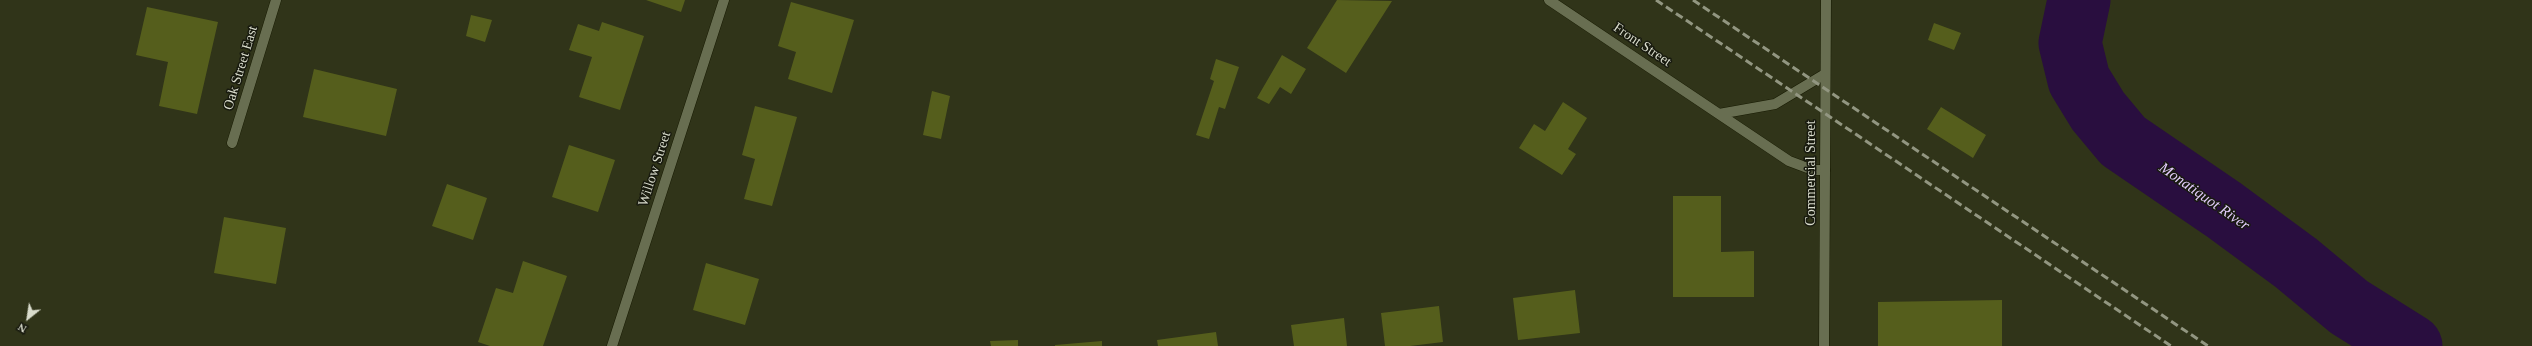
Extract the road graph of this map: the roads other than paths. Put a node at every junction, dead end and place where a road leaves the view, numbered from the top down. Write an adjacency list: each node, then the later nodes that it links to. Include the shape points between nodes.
1 (276, 0): 7 (street, Oak Street East)
2 (724, 0): 9 (street, Willow Street)
3 (1549, 0): 6 (street, Front Street)
4 (1826, 0): 5 (street, Commercial Street)
5 (1825, 74): 6 (street, via 1775,104); 8 (street, Commercial Street)
6 (1719, 114): 8 (street, Front Street, via 1789,161 1813,170)
7 (232, 143)
8 (1825, 170): 10 (street, Commercial Street)
9 (612, 346)
10 (1824, 346)

